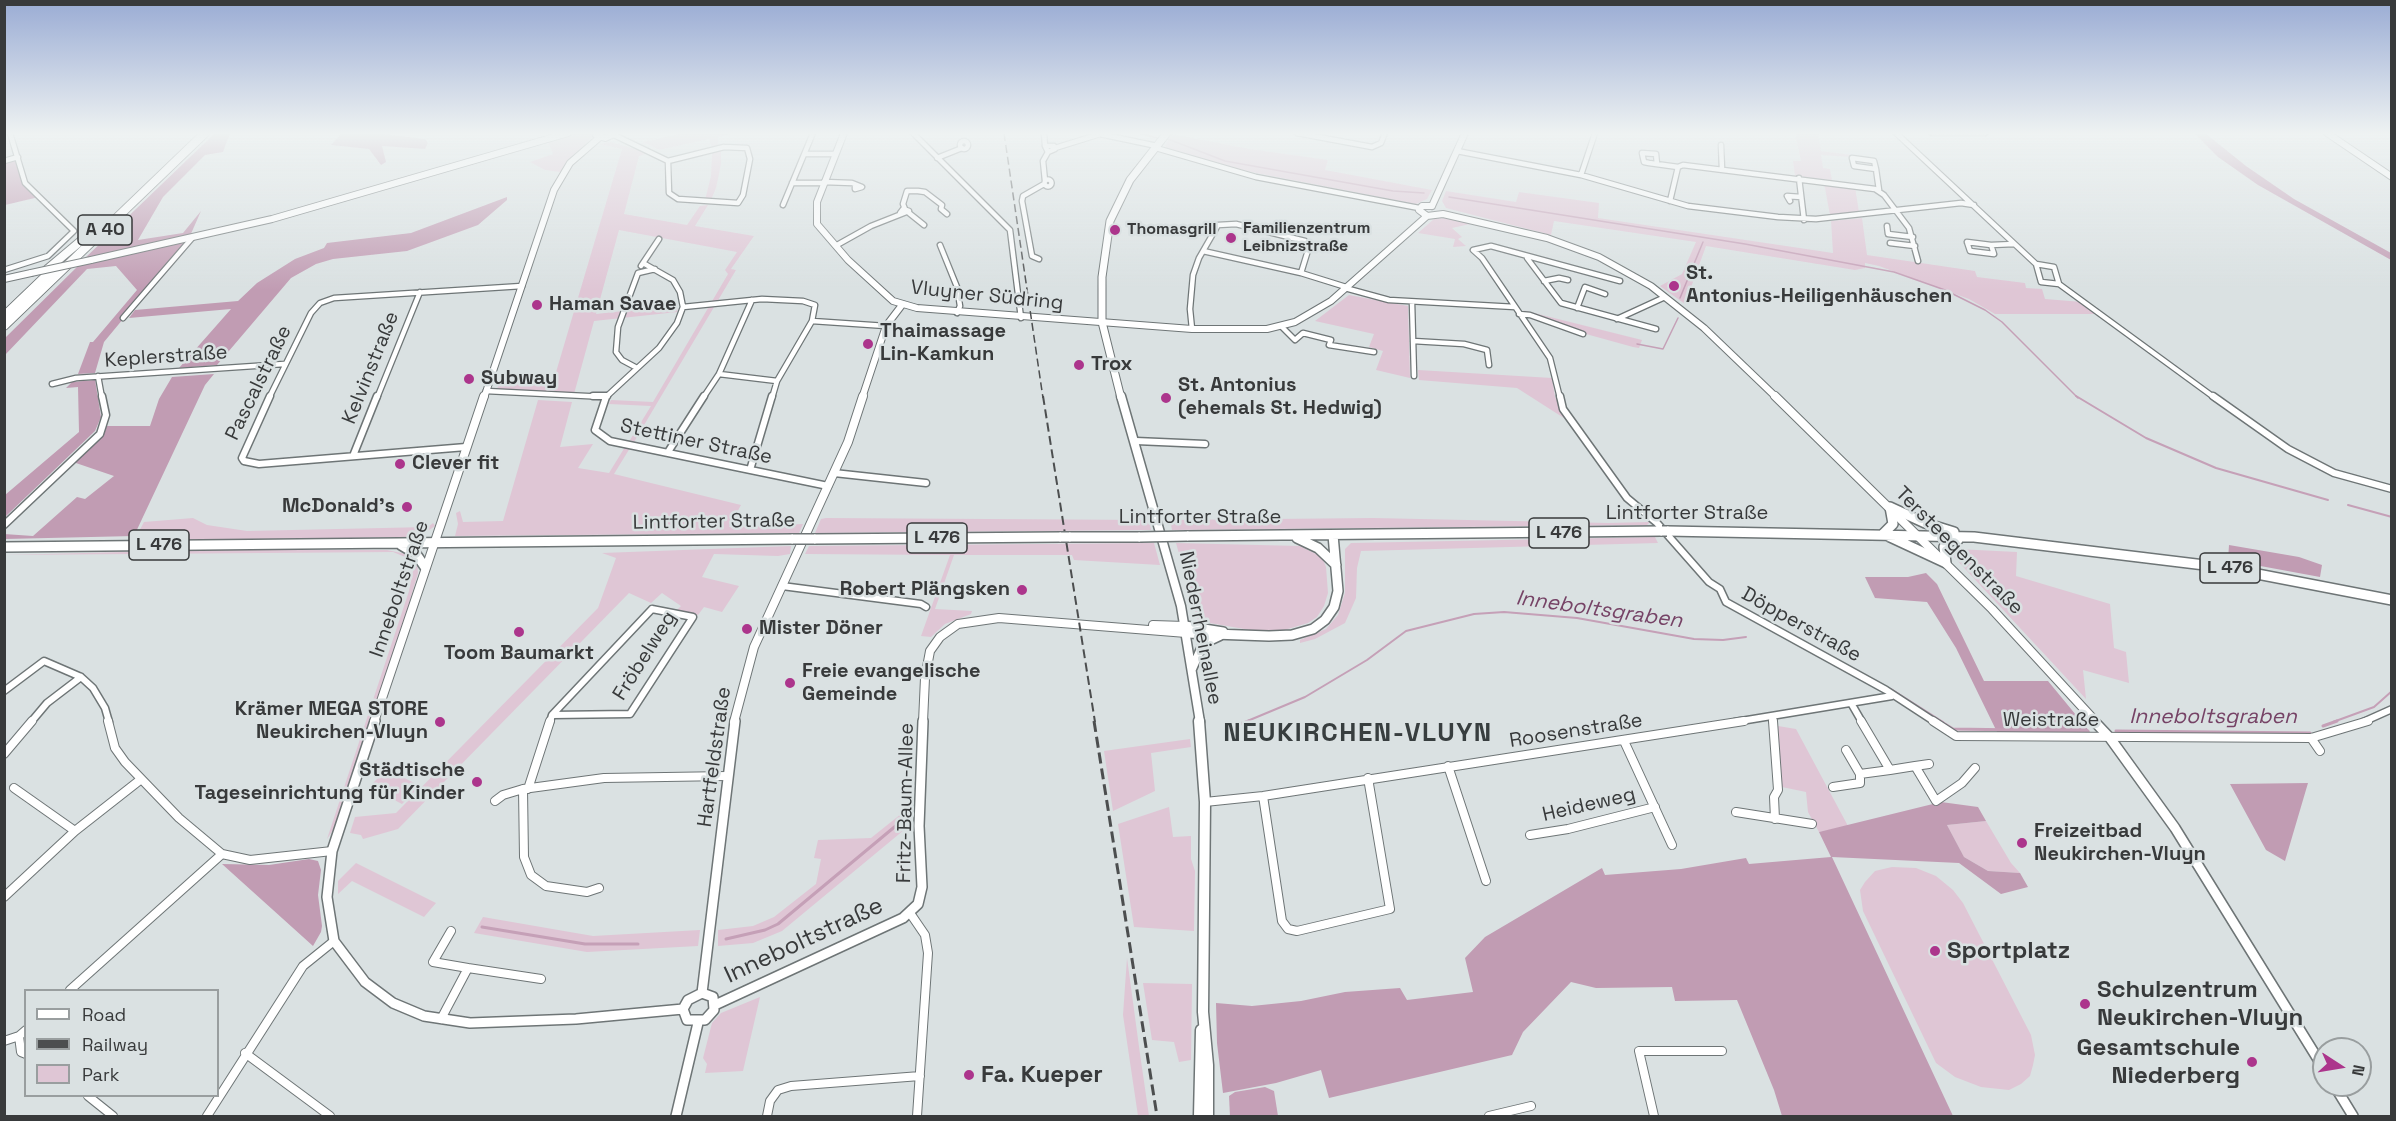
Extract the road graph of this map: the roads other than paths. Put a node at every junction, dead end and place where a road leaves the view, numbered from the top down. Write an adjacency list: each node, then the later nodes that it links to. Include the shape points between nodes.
1 (27, 185): 56 (street, via 74,231 48,256)
2 (141, 185): 35 (highway, A 40)
3 (151, 185): 84 (highway, A 40)
4 (388, 185): 39 (street)
5 (557, 185): 64 (street, Inneboltstraße)
6 (668, 185): 7 (street, via 671,195 688,201 738,203)
7 (745, 185)
8 (791, 185): 26 (street)
9 (823, 185): 44 (street, Vluyner Südring, via 815,218)
10 (965, 185): 80 (street, via 1010,230)
11 (1041, 185): 51 (street, via 1023,196 1022,201 1032,256)
12 (1127, 185): 83 (main road, Niederrheinallee, via 1110,222)
13 (1301, 185): 28 (street)
14 (1441, 185): 27 (street)
15 (1616, 185): 23 (street)
16 (1674, 185): 23 (street)
17 (1800, 185): 22 (street)
18 (1848, 185): 21 (street)
19 (1878, 185): 21 (street)
20 (1953, 185): 25 (street)
21 (1879, 190): 30 (street)
22 (1801, 197): 24 (street, via 1788,196); 34 (street)
23 (1670, 201): 34 (street)
24 (1790, 201)
25 (1974, 205): 30 (street, via 1961,203); 43 (street)
26 (783, 206)
27 (1432, 206): 28 (street); 31 (street)
28 (1419, 208): 33 (street)
29 (907, 211): 32 (street, via 903,204 907,191 918,191 942,205); 36 (street); 44 (street)
30 (1897, 211): 34 (street); 40 (street)
31 (1437, 213): 33 (street, Tersteegenstraße); 68 (street, Tersteegenstraße, via 1580,249 1625,270)
32 (947, 214)
33 (1427, 216): 65 (street, Vluyner Südring)
34 (1804, 220)
35 (101, 224): 74 (highway); 78 (highway, A 40)
36 (924, 225)
37 (1887, 226): 38 (street)
38 (1888, 234): 40 (street); 42 (street)
39 (193, 237): 59 (street, bridge); 79 (street)
40 (1913, 237): 47 (street)
41 (659, 239): 53 (street)
42 (1890, 243): 47 (street); 49 (street)
43 (2014, 244): 46 (street); 54 (street)
44 (837, 245): 71 (street, Vluyner Südring, via 848,260)
45 (940, 245): 76 (street, via 957,287)
46 (1991, 245): 46 (street, via 1994,254 1970,251 1967,242)
47 (1915, 246): 52 (street)
48 (1203, 251): 58 (street); 58 (street, via 1218,225 1236,224 1305,241 1309,247); 87 (street, via 1191,281)
49 (1891, 251)
50 (1527, 258): 61 (street)
51 (1039, 259)
52 (1918, 261)
53 (643, 263): 55 (street); 57 (street)
54 (2036, 264): 63 (street, via 2054,267); 63 (street, via 2041,282)
55 (655, 269): 57 (street); 72 (street, via 673,280)
56 (4, 270)
57 (638, 273): 94 (street, via 615,344 622,360)
58 (1301, 273): 65 (street)
59 (4, 279)
60 (1568, 280): 61 (street)
61 (1544, 281): 75 (street, via 1561,303)
62 (1620, 281): 73 (street, Döpperstraße, via 1501,248 1485,246 1473,250)
63 (2060, 284): 111 (street, via 2288,449 2334,473)
64 (522, 286): 66 (street, Pascalstraße); 100 (street, Inneboltstraße)
65 (1345, 287): 70 (street, via 1373,298); 86 (street, Vluyner Südring, via 1309,315)
66 (420, 292): 92 (street, Pascalstraße, via 334,298 320,303); 106 (street, Kelvinstraße)
67 (1605, 294): 75 (street, via 1584,287)
68 (1665, 297): 81 (street); 112 (street, Tersteegenstraße, via 1704,328)
69 (752, 300): 72 (street); 82 (street, via 812,302); 95 (street)
70 (1412, 302): 73 (street); 90 (street)
71 (902, 305): 76 (street, Vluyner Südring); 85 (street, Hartfeldstraße)
72 (683, 307): 94 (street, via 668,337)
73 (1515, 307): 77 (street, Döpperstraße)
74 (4, 308)
75 (1577, 308): 81 (street)
76 (957, 313): 80 (street, Vluyner Südring)
77 (1520, 314): 89 (street); 134 (street, Döpperstraße, via 1550,358 1563,409 1608,473 1708,582 1720,589 1726,602)
78 (4, 316)
79 (123, 318)
80 (1021, 318): 83 (street, Vluyner Südring)
81 (1617, 319): 88 (street)
82 (812, 321): 85 (street); 98 (street)
83 (1102, 322): 87 (street, Vluyner Südring); 102 (main road, Niederrheinallee)
84 (4, 326)
85 (886, 326): 108 (street, Hartfeldstraße)
86 (1281, 326): 87 (street, Vluyner Südring, via 1243,331); 91 (street, via 1295,340 1303,333 1331,340 1329,345)
87 (1192, 329)
88 (1656, 329)
89 (1583, 334)
90 (1413, 341): 93 (street, via 1464,344 1487,350); 97 (street)
91 (1374, 352)
92 (284, 364): 96 (street, Keplerstraße); 106 (street, Pascalstraße, via 242,453 244,461 259,464)
93 (1489, 365)
94 (637, 368): 101 (street)
95 (719, 374): 98 (street); 105 (street)
96 (98, 376): 99 (street, Keplerstraße); 113 (street, via 106,415 100,434)
97 (1414, 376)
98 (777, 381): 107 (street)
99 (52, 384)
100 (486, 391): 101 (street); 104 (street, Inneboltstraße)
101 (606, 397): 105 (street, Stettiner Straße, via 597,421 599,435 610,441)
102 (1136, 441): 103 (street); 128 (main road, Niederrheinallee)
103 (1205, 444)
104 (466, 447): 106 (street, Pascalstraße); 120 (street, Inneboltstraße)
105 (668, 452): 107 (street, Stettiner Straße)
106 (352, 456)
107 (750, 470): 110 (street, Stettiner Straße)
108 (834, 473): 109 (street); 110 (street, Hartfeldstraße)
109 (926, 483)
110 (828, 486): 125 (street, Hartfeldstraße)
111 (2391, 489)
112 (1890, 507): 114 (main road, via 1894,522); 115 (street, Tersteegenstraße); 118 (main road, via 1925,523)
113 (4, 525)
114 (1883, 534): 115 (main road, Lintforter Straße / L 476); 116 (main road, Lintforter Straße / L 476, via 1665,531); 122 (main road)
115 (1918, 534): 118 (main road, Lintforter Straße / L 476); 122 (street, Tersteegenstraße)
116 (1333, 535): 117 (main road, Lintforter Straße / L 476); 123 (main road)
117 (1292, 536): 120 (main road, Lintforter Straße / L 476, bridge); 123 (main road, via 1318,548)
118 (1974, 537): 122 (main road, via 1945,544 1942,552); 126 (main road, Lintforter Straße / L 476, via 2221,567)
119 (399, 544): 120 (main road, Lintforter Straße / L 476); 121 (main road, Lintforter Straße / L 476); 124 (main road, via 416,554)
120 (435, 544): 124 (street, Inneboltstraße)
121 (4, 547)
122 (1946, 563): 139 (street, Tersteegenstraße)
123 (1336, 565): 129 (main road, via 1338,591 1334,607 1313,629 1292,635)
124 (425, 567): 167 (street, Inneboltstraße)
125 (782, 586): 127 (street); 151 (street, Hartfeldstraße, via 744,679)
126 (2391, 600)
127 (926, 607)
128 (1185, 630): 129 (main road); 130 (main road); 131 (main road, Niederrheinallee); 172 (street, Fritz-Baum-Allee, via 979,619 958,624 937,641 930,651 925,678 919,826 921,897)
129 (1238, 635): 130 (main road)
130 (1220, 636): 131 (main road, via 1203,644)
131 (1192, 670): 159 (main road, Niederrheinallee, via 1203,748)
132 (81, 677): 133 (street, via 44,661); 144 (street, via 47,703); 153 (street, via 105,708 115,748)
133 (4, 691)
134 (1892, 696): 135 (street, Roosenstraße); 139 (street, Weistraße, via 1956,736)
135 (1851, 702): 138 (street, Roosenstraße); 149 (street)
136 (2391, 710): 140 (street, Weistraße)
137 (552, 715): 137 (street, Fröbelweg, via 652,609 693,617 630,714); 156 (street, Fröbelweg)
138 (1773, 716): 141 (street, Roosenstraße); 162 (street, via 1778,790 1774,797)
139 (2110, 738): 140 (street, Weistraße); 186 (street, Tersteegenstraße, via 2175,828)
140 (2311, 738): 143 (street)
141 (1624, 741): 146 (street, Roosenstraße); 160 (street)
142 (1846, 750): 150 (street)
143 (2320, 751)
144 (4, 754)
145 (1929, 764): 147 (street)
146 (1448, 766): 152 (street, Roosenstraße); 169 (street)
147 (1915, 766): 148 (street, via 1936,801); 149 (street)
148 (1976, 768)
149 (1890, 770): 150 (street)
150 (1860, 774): 154 (street, via 1860,783)
151 (727, 776): 156 (street, via 604,778); 178 (street, Hartfeldstraße)
152 (1368, 778): 157 (street, Roosenstraße); 157 (street, via 1390,909 1297,931 1288,929 1282,921)
153 (140, 780): 164 (street); 168 (street)
154 (1833, 787)
155 (14, 788): 164 (street)
156 (526, 789): 158 (street); 170 (street, Fröbelweg, via 524,857 531,874 546,886 587,892)
157 (1263, 796): 159 (street, Roosenstraße)
158 (495, 801)
159 (1205, 802): 181 (main road, Niederrheinallee)
160 (1655, 807): 165 (street, Heideweg); 166 (street)
161 (1736, 812): 162 (street)
162 (1775, 819): 163 (street)
163 (1812, 824)
164 (75, 831): 171 (street)
165 (1530, 835)
166 (1672, 845)
167 (332, 851): 168 (street, via 270,860); 174 (street, Inneboltstraße, via 327,897)
168 (222, 854): 177 (street)
169 (1486, 881)
170 (599, 888)
171 (6, 893)
172 (910, 913): 179 (street, Inneboltstraße); 190 (street, via 925,935 928,953)
173 (451, 931): 175 (street, via 433,962)
174 (334, 941): 182 (street, Inneboltstraße, via 378,993 393,1003); 189 (street, via 303,966)
175 (468, 968): 176 (street); 182 (street)
176 (541, 979)
177 (71, 989)
178 (702, 993): 179 (street, via 713,997); 180 (street, via 688,1000)
179 (715, 1005): 183 (street, via 710,1016)
180 (683, 1010): 182 (street, Inneboltstraße, via 529,1021 470,1023); 183 (street, via 687,1020)
181 (1203, 1012): 202 (main road, Niederrheinallee); 203 (main road, Niederrheinallee)
182 (441, 1019)
183 (698, 1023): 199 (street)
184 (22, 1033): 185 (street); 188 (street)
185 (4, 1041)
186 (2312, 1050)
187 (1722, 1051): 205 (street, via 1639,1051)
188 (24, 1053)
189 (245, 1053): 191 (street); 198 (street)
190 (920, 1076): 200 (street, via 791,1086 778,1090 770,1101); 201 (street)
191 (219, 1096)
192 (90, 1097): 196 (street)
193 (218, 1097): 197 (street)
194 (2341, 1097): 206 (street)
195 (1531, 1106): 204 (street)
196 (113, 1116)
197 (207, 1116)
198 (330, 1116)
199 (676, 1116)
200 (767, 1116)
201 (917, 1116)
202 (1199, 1116)
203 (1208, 1116)
204 (1489, 1116)
205 (1654, 1116)
206 (2353, 1116)

